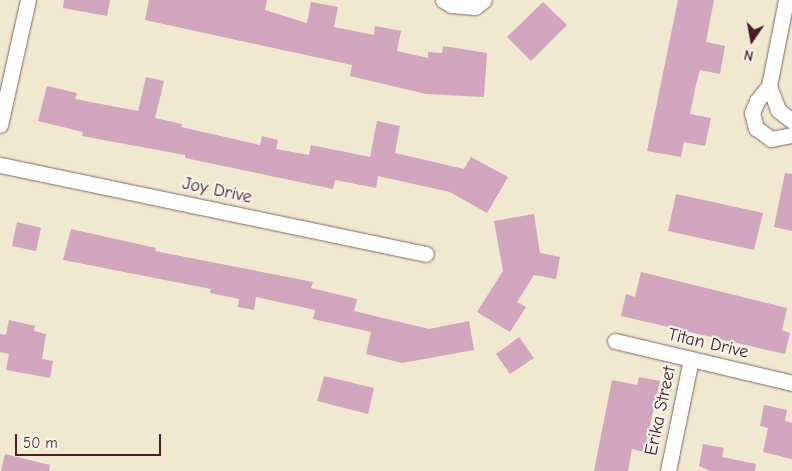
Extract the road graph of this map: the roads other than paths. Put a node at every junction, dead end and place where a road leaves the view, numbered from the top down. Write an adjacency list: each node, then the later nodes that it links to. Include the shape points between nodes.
1 (28, 0): 7 (street)
2 (443, 0): 3 (street, via 451,5 475,7)
3 (484, 0)
4 (786, 0): 5 (street)
5 (769, 86): 6 (street, via 778,110); 8 (street, via 752,113 756,128 771,139)
6 (792, 121)
7 (0, 125)
8 (792, 135)
9 (0, 165): 10 (street, Joy Drive)
10 (426, 254)
11 (615, 341): 12 (street, Titan Drive)
12 (691, 359): 13 (street, Titan Drive); 14 (street, Erika Street)
13 (792, 383)
14 (668, 471)

